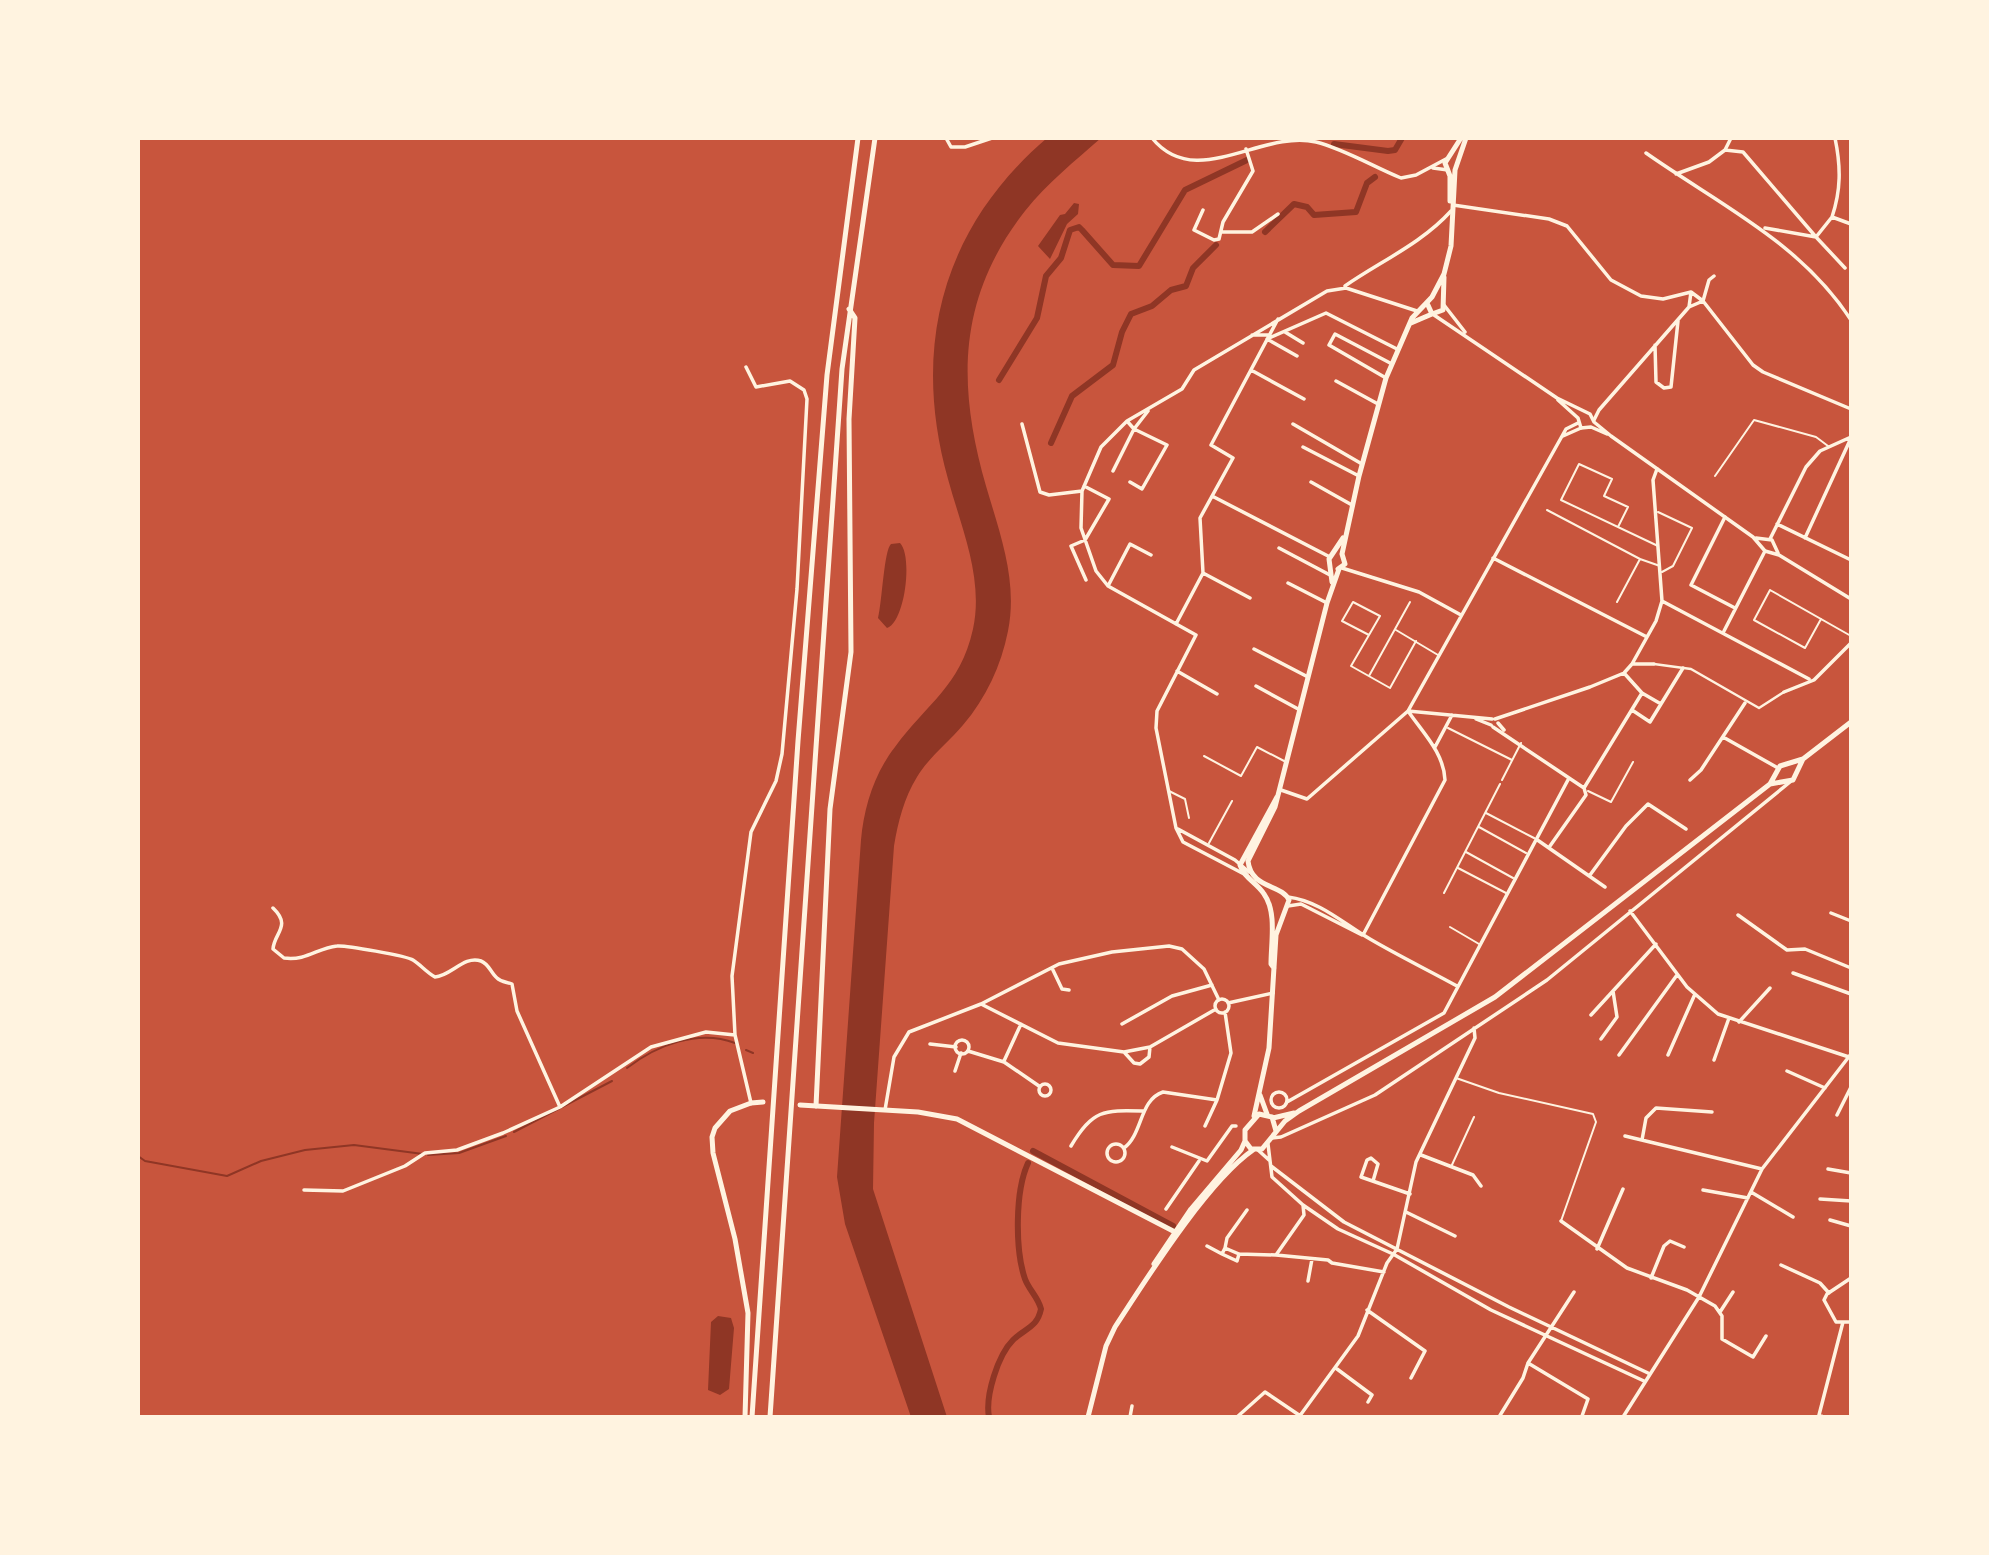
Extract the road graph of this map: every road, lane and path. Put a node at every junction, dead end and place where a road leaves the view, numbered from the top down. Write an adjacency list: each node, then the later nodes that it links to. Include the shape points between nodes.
1 (858, 138): 356 (main road, via 827,375)
2 (875, 138): 38 (main road)
3 (946, 138): 4 (street, via 951,147 965,147)
4 (992, 138)
5 (1007, 138): 6 (street)
6 (1015, 138)
7 (1152, 138): 12 (street, via 1174,156 1189,160 1208,161)
8 (1463, 138): 15 (main road)
9 (1731, 138): 13 (street)
10 (1835, 138): 22 (street, via 1840,177)
11 (1303, 140): 12 (street); 16 (street, via 1401,178)
12 (1246, 149): 25 (street, via 1253,171)
13 (1725, 150): 18 (street, via 1709,162); 26 (street, via 1743,152)
14 (1646, 153): 18 (street)
15 (1452, 159): 16 (street); 17 (main road, via 1445,165); 17 (main road, via 1459,166)
16 (1433, 168): 17 (street)
17 (1451, 170): 20 (main road)
18 (1676, 174): 24 (street)
19 (1203, 210): 25 (street, via 1194,230 1214,240)
20 (1452, 212): 28 (main road); 30 (street, via 1406,249); 31 (street, via 1549,219 1567,226 1611,280 1633,293 1663,299)
21 (1278, 214): 25 (street, via 1252,232)
22 (1832, 217): 23 (street); 26 (street)
23 (1851, 224)
24 (1763, 228): 26 (street); 44 (street, via 1809,267)
25 (1221, 232)
26 (1816, 237): 27 (street)
27 (1844, 268)
28 (1444, 274): 32 (main road); 35 (main road)
29 (1714, 276): 33 (street)
30 (1345, 286)
31 (1691, 292): 33 (street); 37 (street)
32 (1432, 298): 34 (main road); 35 (main road)
33 (1703, 301): 37 (street); 61 (street, via 1753,365)
34 (1427, 303): 39 (main road); 40 (main road)
35 (1444, 303): 40 (main road, via 1441,312); 47 (street)
36 (1401, 307): 39 (street); 41 (street, via 1346,288 1326,291); 42 (street)
37 (1689, 307): 43 (street)
38 (849, 309): 272 (main road, via 855,318 849,419 851,652 830,809); 357 (main road)
39 (1419, 311): 42 (main road)
40 (1433, 314): 42 (main road); 47 (street)
41 (1279, 317): 46 (street); 48 (street)
42 (1412, 320): 51 (main road)
43 (1678, 320): 50 (street); 50 (street, via 1671,387 1656,382)
44 (1851, 320)
45 (1284, 332): 48 (street); 49 (street); 51 (street, via 1326,313)
46 (1250, 336): 48 (street); 62 (street, via 1194,370 1182,389)
47 (1469, 336): 58 (street)
48 (1268, 337): 52 (street); 55 (street)
49 (1303, 343)
50 (1655, 345): 63 (street)
51 (1397, 349): 53 (main road)
52 (1297, 356)
53 (1392, 364): 56 (main road); 56 (street, via 1335,334 1329,345)
54 (746, 368): 247 (street, via 756,387 790,381 804,390 806,434 781,761 751,832 732,976)
55 (1251, 370): 59 (street); 87 (street, via 1211,445 1233,458)
56 (1386, 377): 60 (main road)
57 (1336, 381): 60 (street)
58 (1557, 398): 64 (street); 67 (street)
59 (1304, 399)
60 (1378, 404): 79 (main road)
61 (1851, 409)
62 (1149, 410): 66 (street); 73 (street)
63 (1599, 410): 65 (street); 68 (street)
64 (1584, 414): 65 (street); 67 (street)
65 (1590, 414): 68 (street)
66 (1127, 421): 73 (street); 86 (street, via 1101,447)
67 (1578, 421): 71 (street); 74 (street)
68 (1594, 421): 72 (street); 75 (street)
69 (1293, 424): 79 (street)
70 (1022, 425): 86 (street, via 1040,492 1049,495)
71 (1581, 428): 72 (street); 74 (street)
72 (1591, 428): 75 (street)
73 (1134, 429): 81 (street); 84 (street, via 1167,445 1143,487)
74 (1563, 436): 109 (street)
75 (1611, 436): 80 (street)
76 (1851, 438): 78 (street); 96 (street)
77 (1303, 447): 82 (street)
78 (1829, 447): 83 (lane, via 1816,437 1754,420); 92 (street, via 1806,467)
79 (1362, 464): 82 (main road)
80 (1657, 469): 90 (street, via 1653,481); 91 (street)
81 (1113, 471)
82 (1359, 476): 88 (main road)
83 (1715, 476)
84 (1130, 482)
85 (1311, 482): 88 (street)
86 (1083, 488): 98 (street); 98 (street, via 1109,499)
87 (1212, 496): 107 (street); 117 (street, via 1200,518)
88 (1352, 505): 95 (main road)
89 (1547, 510): 110 (lane)
90 (1656, 511): 102 (street); 118 (lane, via 1692,528 1673,566)
91 (1725, 517): 94 (street); 130 (street, via 1691,585)
92 (1777, 524): 96 (street); 97 (street)
93 (1618, 527): 93 (lane, via 1628,507 1604,496 1612,479 1579,464 1561,500); 102 (lane)
94 (1753, 537): 99 (street); 100 (street)
95 (1343, 538): 105 (main road); 107 (main road)
96 (1805, 538): 111 (street)
97 (1770, 539): 99 (street); 101 (street)
98 (1086, 540): 120 (street, via 1071,547); 122 (street, via 1096,572)
99 (1764, 540): 100 (street)
100 (1761, 546): 104 (street)
101 (1774, 546): 104 (street); 108 (street)
102 (1659, 547): 114 (street)
103 (1279, 548): 119 (street)
104 (1767, 551): 108 (street); 130 (street)
105 (1342, 554): 107 (main road); 112 (main road)
106 (1151, 555): 122 (street, via 1130,544)
107 (1332, 555): 113 (main road)
108 (1779, 555): 125 (street)
109 (1493, 558): 131 (street); 138 (street)
110 (1640, 559): 114 (lane); 128 (lane)
111 (1851, 560)
112 (1346, 561): 115 (main road); 116 (street)
113 (1331, 566): 115 (main road); 119 (main road)
114 (1661, 567): 118 (street)
115 (1341, 568): 116 (street); 123 (main road)
116 (1352, 568): 131 (street, via 1437,600)
117 (1203, 573): 124 (street); 133 (street)
118 (1661, 573): 126 (street)
119 (1332, 576): 123 (main road)
120 (1086, 580)
121 (1288, 583): 129 (street)
122 (1108, 586): 133 (street)
123 (1331, 587): 129 (main road)
124 (1250, 598)
125 (1851, 599)
126 (1662, 601): 135 (street); 138 (street)
127 (1410, 602): 134 (lane)
128 (1616, 602)
129 (1327, 603): 149 (main road)
130 (1735, 608): 135 (street)
131 (1461, 615): 142 (street)
132 (1821, 619): 132 (lane, via 1805,648 1754,620 1770,590); 137 (lane)
133 (1176, 624): 146 (street, via 1196,635)
134 (1395, 630): 139 (lane); 148 (lane)
135 (1724, 631): 150 (street)
136 (1369, 635): 136 (lane, via 1380,615 1353,602 1342,621); 148 (lane, via 1351,666)
137 (1851, 636)
138 (1648, 637): 143 (street)
139 (1416, 641): 142 (lane); 148 (lane, via 1390,688)
140 (1851, 643): 150 (street, via 1814,680)
141 (1254, 649): 149 (street)
142 (1438, 655): 159 (street)
143 (1632, 664): 144 (street); 147 (street)
144 (1654, 664): 145 (street)
145 (1684, 668): 155 (street); 156 (street)
146 (1177, 671): 154 (street); 185 (street, via 1157,710 1156,728)
147 (1624, 673): 153 (street); 162 (street)
148 (1369, 676)
149 (1308, 677): 157 (main road)
150 (1809, 679): 152 (street)
151 (1256, 686): 157 (street)
152 (1784, 692): 155 (street, via 1759,708)
153 (1642, 693): 156 (street); 158 (street)
154 (1217, 694)
155 (1745, 702): 167 (street)
156 (1661, 704): 158 (street, via 1650,722)
157 (1300, 710): 173 (main road)
158 (1632, 710): 186 (street)
159 (1408, 711): 160 (street); 169 (street); 187 (street, via 1307,799)
160 (1452, 715): 161 (street); 165 (street)
161 (1470, 717): 162 (street); 164 (street)
162 (1497, 720): 164 (street); 164 (street); 166 (street)
163 (1851, 722): 171 (main road)
164 (1492, 726): 166 (street)
165 (1446, 727): 169 (street); 172 (lane)
166 (1505, 732): 168 (street)
167 (1723, 737): 177 (street); 180 (street)
168 (1521, 743): 172 (lane); 178 (street)
169 (1435, 747): 219 (street, via 1445,780)
170 (1204, 756): 173 (lane, via 1241,776 1257,747)
171 (1803, 759): 175 (main road); 176 (main road)
172 (1512, 761): 179 (lane)
173 (1287, 762): 187 (main road)
174 (1633, 762): 186 (lane, via 1611,802)
175 (1791, 764): 176 (main road); 177 (main road, via 1782,764)
176 (1796, 770): 182 (main road)
177 (1778, 771): 181 (main road); 184 (main road)
178 (1569, 778): 186 (street); 194 (street)
179 (1502, 780)
180 (1690, 780)
181 (1782, 781): 182 (main road); 184 (main road)
182 (1790, 782): 214 (street)
183 (1500, 784): 189 (lane)
184 (1770, 784): 276 (main road, via 1495,997)
185 (1169, 790): 190 (lane, via 1185,799); 192 (street)
186 (1584, 790): 196 (street, via 1586,795)
187 (1279, 793): 199 (main road); 202 (main road, via 1249,856)
188 (1232, 801): 195 (lane)
189 (1486, 812): 191 (lane); 194 (lane)
190 (1189, 818)
191 (1478, 826): 197 (lane); 198 (lane)
192 (1176, 828): 195 (street); 201 (street, via 1184,842)
193 (1686, 830): 203 (street, via 1648,804)
194 (1536, 839): 196 (street); 198 (street)
195 (1208, 846): 199 (street)
196 (1550, 846): 203 (street)
197 (1465, 852): 200 (lane); 204 (lane)
198 (1528, 854): 204 (street)
199 (1240, 865): 201 (main road); 202 (street)
200 (1457, 867): 207 (lane); 208 (lane)
201 (1244, 874): 210 (main road)
202 (1253, 875): 206 (main road)
203 (1590, 875): 205 (street)
204 (1514, 879): 208 (street)
205 (1605, 887)
206 (1274, 891): 209 (main road); 210 (main road)
207 (1444, 892)
208 (1507, 893): 221 (street)
209 (1288, 897): 212 (main road); 219 (street, via 1326,911)
210 (1267, 899): 213 (main road)
211 (273, 908): 273 (street, via 282,930 273,950 284,958 310,957 338,946 397,953 435,977 470,960 481,961 516,991 514,1004)
212 (1287, 908): 213 (main road); 219 (street, via 1301,904); 220 (main road)
213 (1271, 910): 220 (main road)
214 (1630, 911): 222 (street); 246 (street, via 1547,980)
215 (1832, 914): 217 (street)
216 (1738, 915): 225 (street, via 1787,950 1804,949)
217 (1851, 921)
218 (1450, 927): 221 (lane)
219 (1363, 935): 229 (street)
220 (1274, 942): 224 (main road); 224 (main road)
221 (1480, 944): 229 (street)
222 (1656, 944): 227 (street); 232 (street)
223 (1052, 968): 228 (street, via 1112,952 1169,946 1192,955); 231 (street, via 1062,989); 238 (street)
224 (1274, 968): 233 (main road)
225 (1851, 968)
226 (1793, 973): 235 (street)
227 (1677, 975): 234 (street); 255 (street)
228 (1212, 985): 236 (street); 245 (street, via 1172,996)
229 (1457, 986): 269 (street, via 1439,1016)
230 (1770, 988): 243 (street)
231 (1069, 990)
232 (1614, 991): 241 (street); 248 (street, via 1616,1017)
233 (1273, 993): 237 (street); 266 (main road)
234 (1695, 994): 242 (street); 256 (street)
235 (1851, 994)
236 (1219, 1000): 237 (street); 239 (street)
237 (1228, 1003): 240 (street)
238 (981, 1004): 244 (street); 274 (street, via 909,1032 894,1057)
239 (1216, 1009): 240 (street); 251 (street)
240 (1225, 1012): 267 (street, via 1231,1053)
241 (1591, 1015)
242 (1729, 1018): 243 (street); 258 (street)
243 (1739, 1022): 257 (street)
244 (1021, 1024): 253 (street, via 1058,1043); 259 (street)
245 (1122, 1024)
246 (1474, 1028): 262 (street, via 1475,1038); 286 (street, via 1375,1095)
247 (735, 1035): 270 (street); 273 (street, via 706,1032 652,1047)
248 (1601, 1039)
249 (930, 1044): 250 (street)
250 (956, 1047): 252 (street, via 964,1041); 254 (street)
251 (1150, 1047): 253 (street); 253 (street, via 1149,1057 1140,1064)
252 (968, 1051): 254 (street); 259 (street)
253 (1124, 1052)
254 (961, 1053): 260 (street)
255 (1619, 1055)
256 (1668, 1055)
257 (1850, 1056): 265 (street)
258 (1714, 1060)
259 (1004, 1062): 263 (street)
260 (955, 1071)
261 (1787, 1071): 265 (street)
262 (1455, 1077): 293 (street); 316 (lane, via 1473,1086 1593,1114 1596,1122)
263 (1039, 1086)
264 (1851, 1087): 278 (street)
265 (1825, 1088): 297 (street)
266 (1260, 1095): 279 (main road); 280 (main road)
267 (1217, 1100): 275 (street, via 1163,1092 1149,1101); 282 (street)
268 (763, 1102): 270 (main road)
269 (1287, 1102): 269 (street, via 1281,1091 1271,1097 1276,1108)
270 (751, 1103): 355 (main road, via 730,1111 712,1137 748,1313)
271 (800, 1105): 272 (main road)
272 (816, 1106): 274 (main road)
273 (560, 1107): 303 (street, via 457,1150 425,1153 343,1191)
274 (884, 1110): 318 (main road, via 942,1115 971,1125)
275 (1144, 1111): 289 (street, via 1119,1109 1098,1114); 291 (street)
276 (1298, 1111): 280 (main road); 284 (main road)
277 (1712, 1112): 287 (street, via 1656,1108 1646,1118)
278 (1837, 1115)
279 (1254, 1116): 280 (main road); 283 (main road)
280 (1270, 1116): 284 (main road)
281 (1474, 1117): 296 (lane)
282 (1205, 1126)
283 (1247, 1126): 288 (main road); 294 (street, via 1232,1126 1207,1161)
284 (1276, 1131): 286 (main road)
285 (1625, 1136): 287 (street)
286 (1270, 1140): 292 (main road); 295 (street)
287 (1642, 1140): 297 (street)
288 (1245, 1141): 292 (main road); 318 (main road)
289 (1071, 1146)
290 (1172, 1147): 294 (street)
291 (1124, 1148): 291 (street, via 1111,1146 1109,1157 1121,1160)
292 (1256, 1150): 295 (street); 334 (main road, via 1240,1160 1214,1189)
293 (1421, 1155): 296 (street); 306 (street)
294 (1199, 1161): 311 (street)
295 (1271, 1164): 310 (street, via 1272,1177); 323 (street, via 1328,1211)
296 (1451, 1167): 301 (street, via 1473,1175)
297 (1762, 1169): 305 (street)
298 (1828, 1169): 299 (street)
299 (1851, 1173)
300 (1373, 1181): 300 (street, via 1361,1177 1371,1158 1378,1164); 306 (street)
301 (1481, 1186)
302 (1623, 1189): 324 (street)
303 (304, 1190)
304 (1703, 1190): 307 (street)
305 (1751, 1192): 307 (street); 314 (street)
306 (1410, 1195): 313 (street)
307 (1748, 1198): 339 (street)
308 (1820, 1199): 309 (street)
309 (1851, 1201)
310 (1303, 1205): 327 (street, via 1338,1229); 328 (street, via 1304,1215)
311 (1166, 1209)
312 (1247, 1210): 322 (street)
313 (1406, 1212): 319 (street); 323 (street)
314 (1793, 1217)
315 (1829, 1220): 317 (street)
316 (1561, 1221): 324 (street)
317 (1851, 1226)
318 (1175, 1232): 334 (main road)
319 (1455, 1236)
320 (1207, 1246): 325 (street)
321 (1684, 1247): 332 (street, via 1670,1241 1664,1246)
322 (1225, 1248): 325 (street); 326 (street)
323 (1397, 1249): 327 (street); 344 (street)
324 (1597, 1249): 332 (street)
325 (1222, 1254): 326 (street, via 1237,1261)
326 (1239, 1254): 328 (street)
327 (1393, 1254): 331 (street); 345 (street)
328 (1276, 1255): 329 (street)
329 (1312, 1258): 331 (street); 335 (street)
330 (1781, 1265): 338 (street, via 1820,1283)
331 (1384, 1272): 340 (street)
332 (1651, 1278): 339 (street)
333 (1851, 1278): 338 (street)
334 (1146, 1279): 358 (main road, via 1106,1346)
335 (1308, 1281)
336 (1574, 1292): 344 (street)
337 (1733, 1292): 341 (street)
338 (1829, 1293): 342 (street, via 1824,1300 1830,1315)
339 (1699, 1297): 341 (street); 349 (street, via 1664,1356)
340 (1367, 1310): 348 (street, via 1359,1336); 350 (street, via 1425,1352)
341 (1720, 1312): 346 (street, via 1722,1339 1753,1357)
342 (1843, 1322): 343 (street); 364 (street, via 1819,1415)
343 (1851, 1322)
344 (1553, 1328): 345 (street); 349 (street)
345 (1545, 1335): 347 (street); 351 (street)
346 (1766, 1336)
347 (1528, 1363): 354 (street, via 1588,1399); 362 (street)
348 (1336, 1369): 352 (street, via 1372,1395); 361 (street)
349 (1648, 1373): 351 (street)
350 (1411, 1378)
351 (1644, 1381): 363 (street)
352 (1368, 1402)
353 (1132, 1406): 359 (street)
354 (1582, 1416)
355 (745, 1417)
356 (752, 1417)
357 (770, 1417)
358 (1088, 1417)
359 (1130, 1417)
360 (1237, 1417): 361 (street, via 1265,1392)
361 (1300, 1417)
362 (1499, 1417)
363 (1623, 1417)
364 (1824, 1417)

